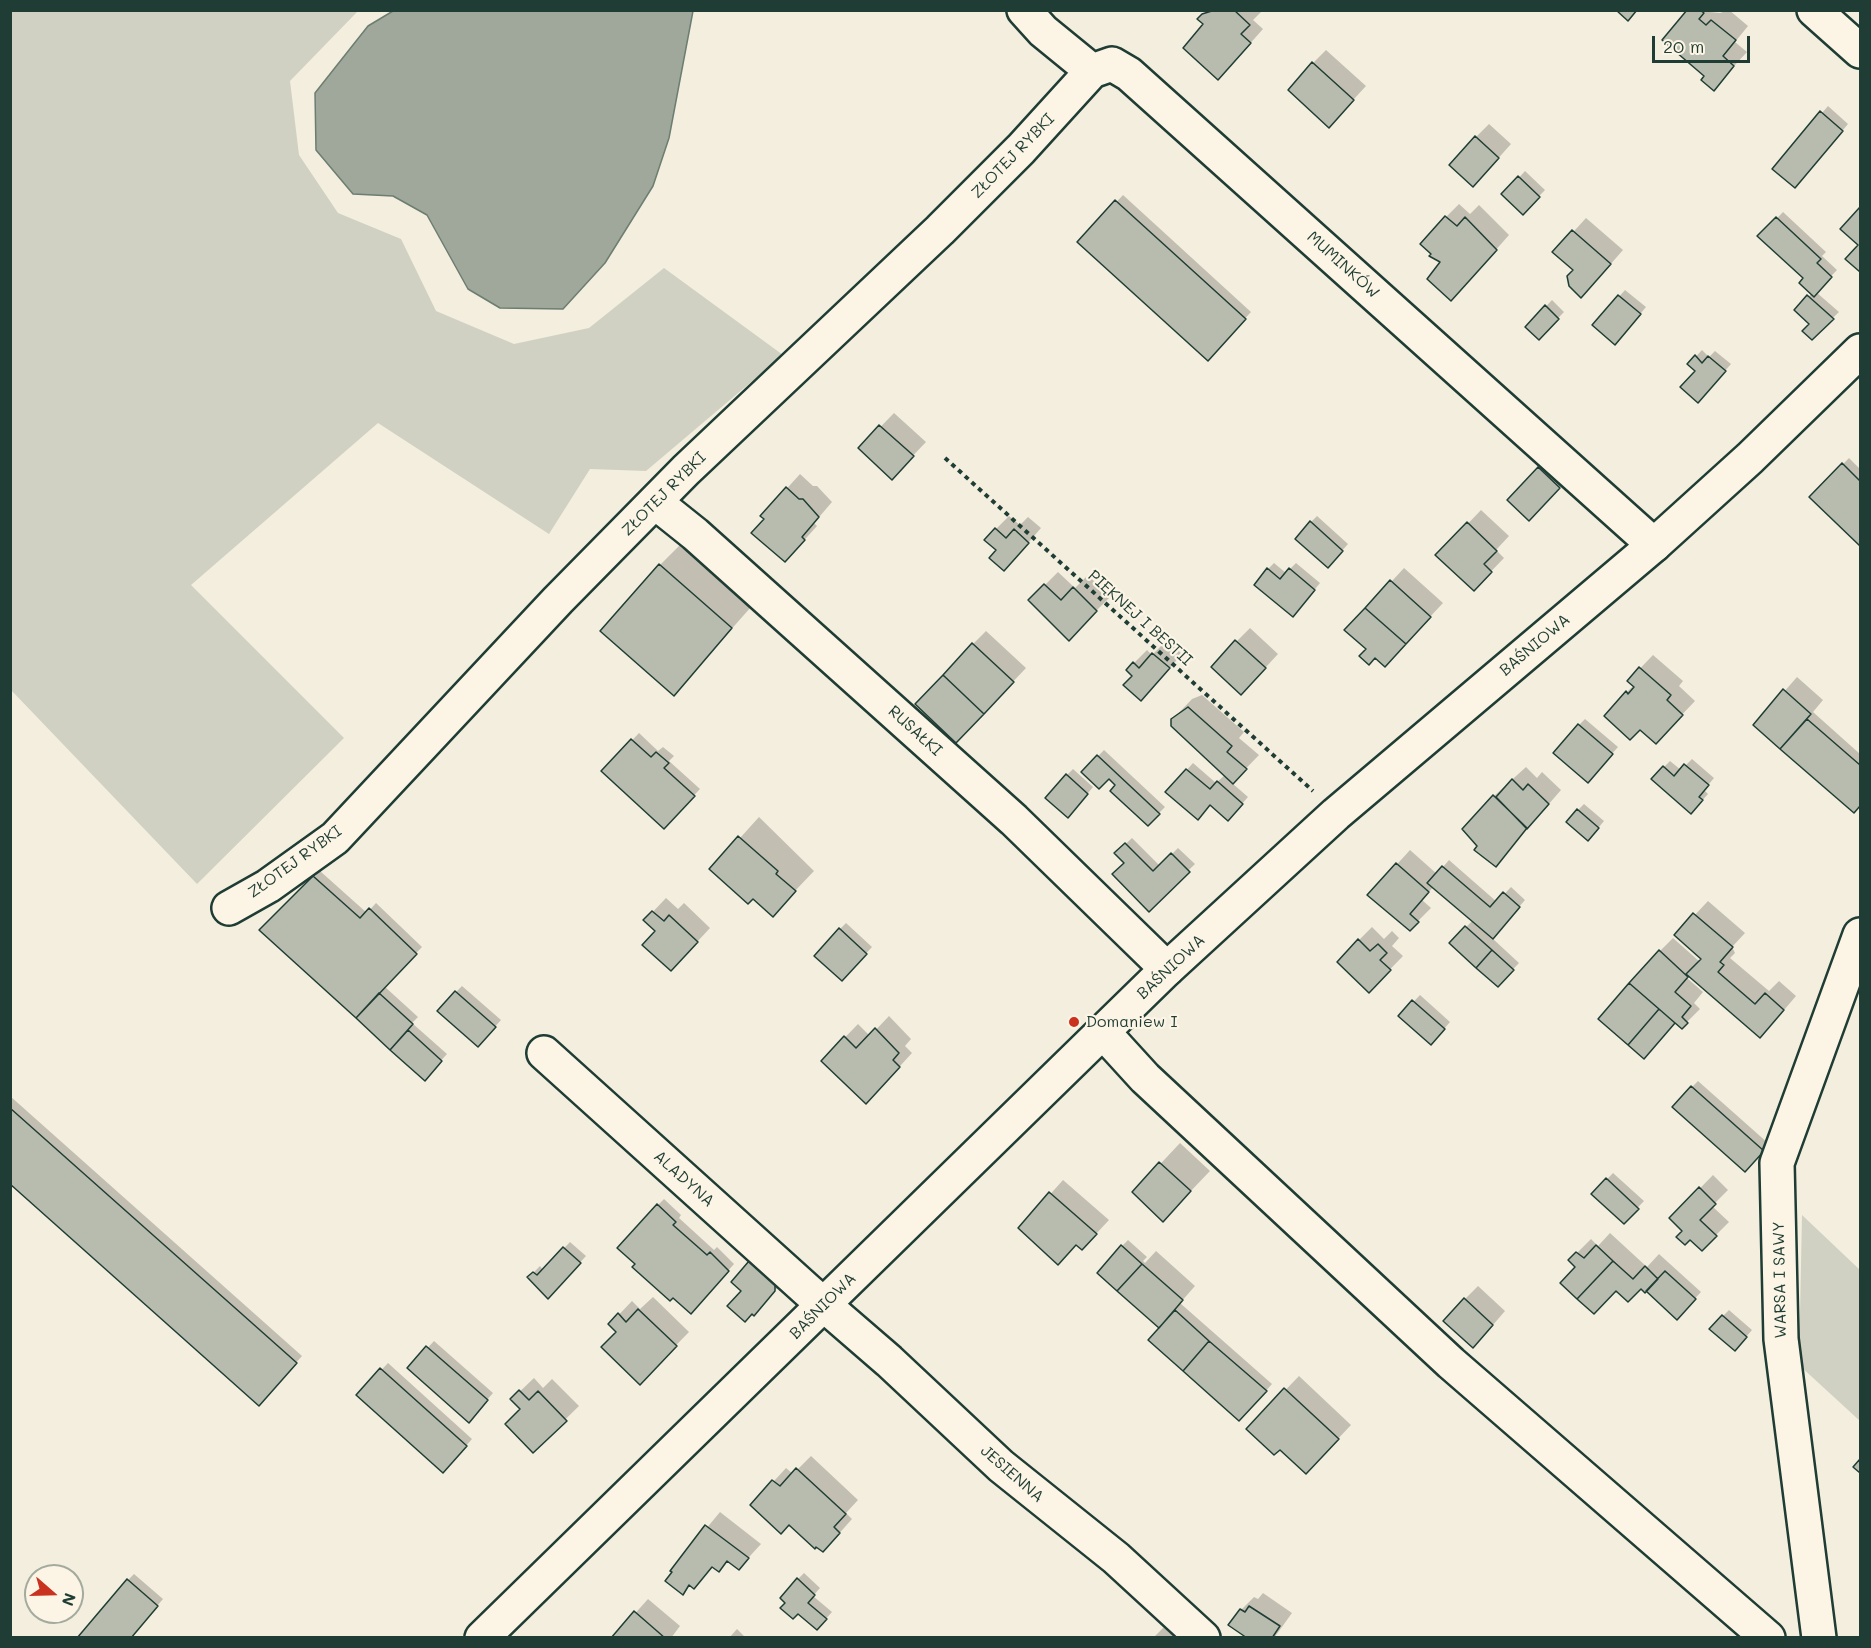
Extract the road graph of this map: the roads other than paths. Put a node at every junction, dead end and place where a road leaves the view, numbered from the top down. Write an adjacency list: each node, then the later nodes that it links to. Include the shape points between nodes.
1 (1024, 10): 4 (main road, via 1043,31)
2 (1814, 10): 3 (main road)
3 (1860, 51)
4 (1092, 70): 6 (main road, ZŁOTEJ RYBKI, via 940,230); 7 (main road, MUMINKÓW, via 1112,64 1129,74)
5 (1860, 351): 7 (main road, BAŚNIOWA)
6 (655, 502): 8 (main road, ZŁOTEJ RYBKI, via 335,838 268,886); 10 (main road, RUSAŁKI, via 1014,820)
7 (1654, 545): 10 (main road, BAŚNIOWA, via 1336,814)
8 (229, 908)
9 (1860, 935): 17 (main road, WARSA I SAWY, via 1778,1163 1781,1339)
10 (1167, 969): 11 (main road, BAŚNIOWA)
11 (1103, 1032): 13 (main road, BAŚNIOWA); 16 (main road, via 1145,1078 1451,1363)
12 (544, 1053): 13 (main road, ALADYNA)
13 (824, 1306): 14 (main road, BAŚNIOWA); 15 (main road, JESIENNA, via 1001,1466 1116,1558)
14 (483, 1638)
15 (1203, 1638)
16 (1768, 1638)
17 (1819, 1638)

